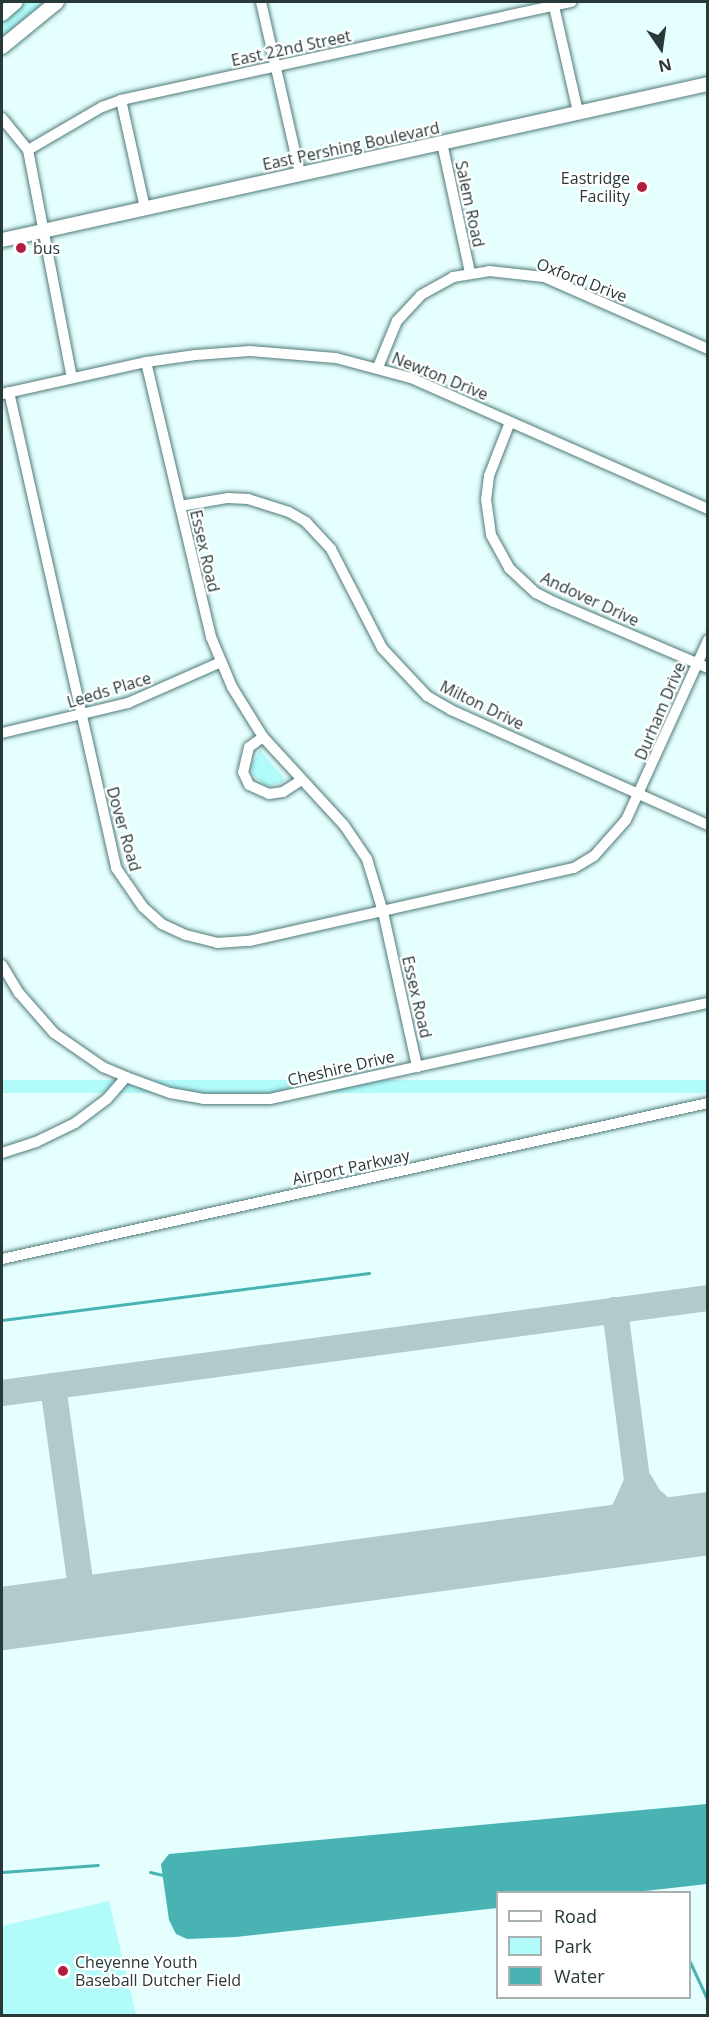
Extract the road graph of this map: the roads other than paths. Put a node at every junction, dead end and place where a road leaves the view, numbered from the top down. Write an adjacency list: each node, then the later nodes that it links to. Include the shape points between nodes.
1 (16, 2): 6 (main road)
2 (57, 2): 7 (main road)
3 (261, 2): 8 (street)
4 (571, 2): 5 (street, East 22nd Street)
5 (553, 3): 8 (street, East 22nd Street); 11 (street)
6 (2, 14)
7 (2, 47)
8 (276, 66): 10 (street, East 22nd Street); 15 (street)
9 (708, 84): 11 (main road, East Pershing Boulevard)
10 (121, 100): 14 (street, East 22nd Street); 16 (street)
11 (578, 112): 13 (main road, East Pershing Boulevard)
12 (2, 118): 14 (street)
13 (442, 143): 15 (main road, East Pershing Boulevard); 19 (street, Salem Road)
14 (28, 150): 17 (street, via 43,215)
15 (300, 174): 16 (main road, East Pershing Boulevard)
16 (145, 208): 17 (main road, East Pershing Boulevard)
17 (41, 231): 18 (main road, East Pershing Boulevard); 23 (street)
18 (2, 240)
19 (470, 272): 20 (street, Oxford Drive, via 509,271 544,277); 22 (street, Oxford Drive, via 435,285 408,306 397,321)
20 (708, 349)
21 (146, 362): 22 (street, Newton Drive, via 250,351 336,358); 23 (street, Newton Drive); 26 (street, Essex Road)
22 (378, 367): 25 (street, Newton Drive)
23 (72, 378): 24 (street, Newton Drive)
24 (5, 393): 32 (street, Dover Road)
25 (510, 422): 27 (street, Newton Drive); 30 (street, Andover Drive, via 489,476 486,499 491,535 509,568 536,593)
26 (180, 507): 29 (street, Essex Road, via 203,610); 36 (street, Milton Drive, via 228,498 248,499 306,522 340,564 382,648 428,696)
27 (708, 509)
28 (708, 640): 30 (street, Durham Drive)
29 (221, 662): 32 (street, Leeds Place, via 149,695); 34 (street, Essex Road)
30 (697, 663): 31 (street, Andover Drive); 36 (street, Durham Drive)
31 (708, 668)
32 (81, 716): 33 (street, Leeds Place); 38 (street, Dover Road, via 116,868 127,889 162,924 217,942 249,941)
33 (2, 733)
34 (263, 737): 35 (street, Essex Road); 35 (street, via 249,747 244,759 249,785 269,794 283,792)
35 (300, 781): 38 (street, Essex Road, via 358,844 367,859)
36 (640, 795): 37 (street, Milton Drive); 38 (street, Dover Road, via 611,840 574,868)
37 (708, 825)
38 (383, 912): 41 (street, Essex Road)
39 (2, 965): 42 (street, Cheshire Drive, via 19,993 54,1033 103,1067)
40 (708, 1003): 41 (street, Cheshire Drive)
41 (417, 1066): 42 (street, Cheshire Drive, via 299,1094 237,1101 171,1093)
42 (126, 1077): 44 (street, via 107,1099 75,1123)
43 (708, 1103): 45 (street, Airport Parkway)
44 (2, 1153)
45 (2, 1258)

